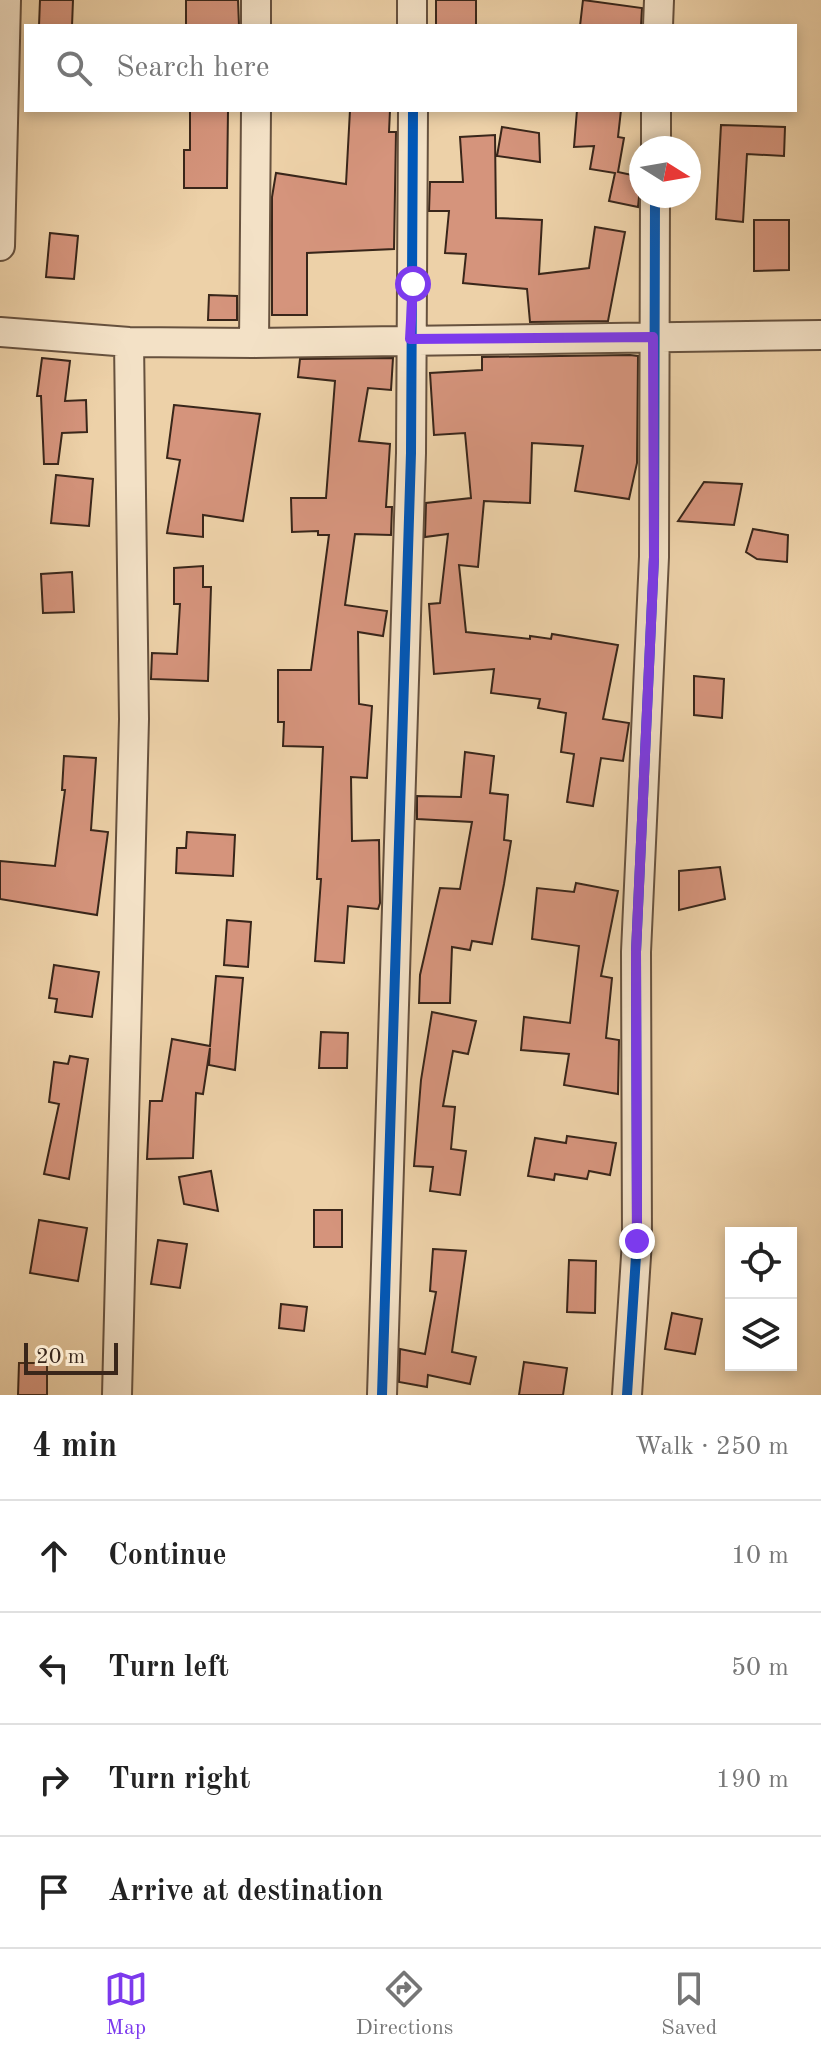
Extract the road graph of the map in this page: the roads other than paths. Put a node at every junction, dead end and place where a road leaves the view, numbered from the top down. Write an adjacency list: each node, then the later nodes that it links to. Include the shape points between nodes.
1 (6, 0): 13 (street)
2 (256, 0): 5 (street)
3 (412, 0): 6 (street)
4 (659, 0): 7 (street)
5 (256, 24)
6 (412, 24)
7 (658, 24)
8 (256, 112): 19 (street)
9 (413, 112): 17 (street)
10 (656, 112): 11 (street)
11 (656, 136)
12 (655, 208): 16 (street)
13 (0, 246)
14 (0, 332): 18 (street)
15 (821, 335): 16 (street)
16 (653, 337): 17 (street); 22 (street, via 654,557 636,952 637,1241)
17 (410, 339): 19 (street); 21 (street, via 411,453)
18 (129, 342): 19 (street); 20 (street, via 134,719)
19 (254, 343)
20 (117, 1395)
21 (382, 1395)
22 (627, 1395)

